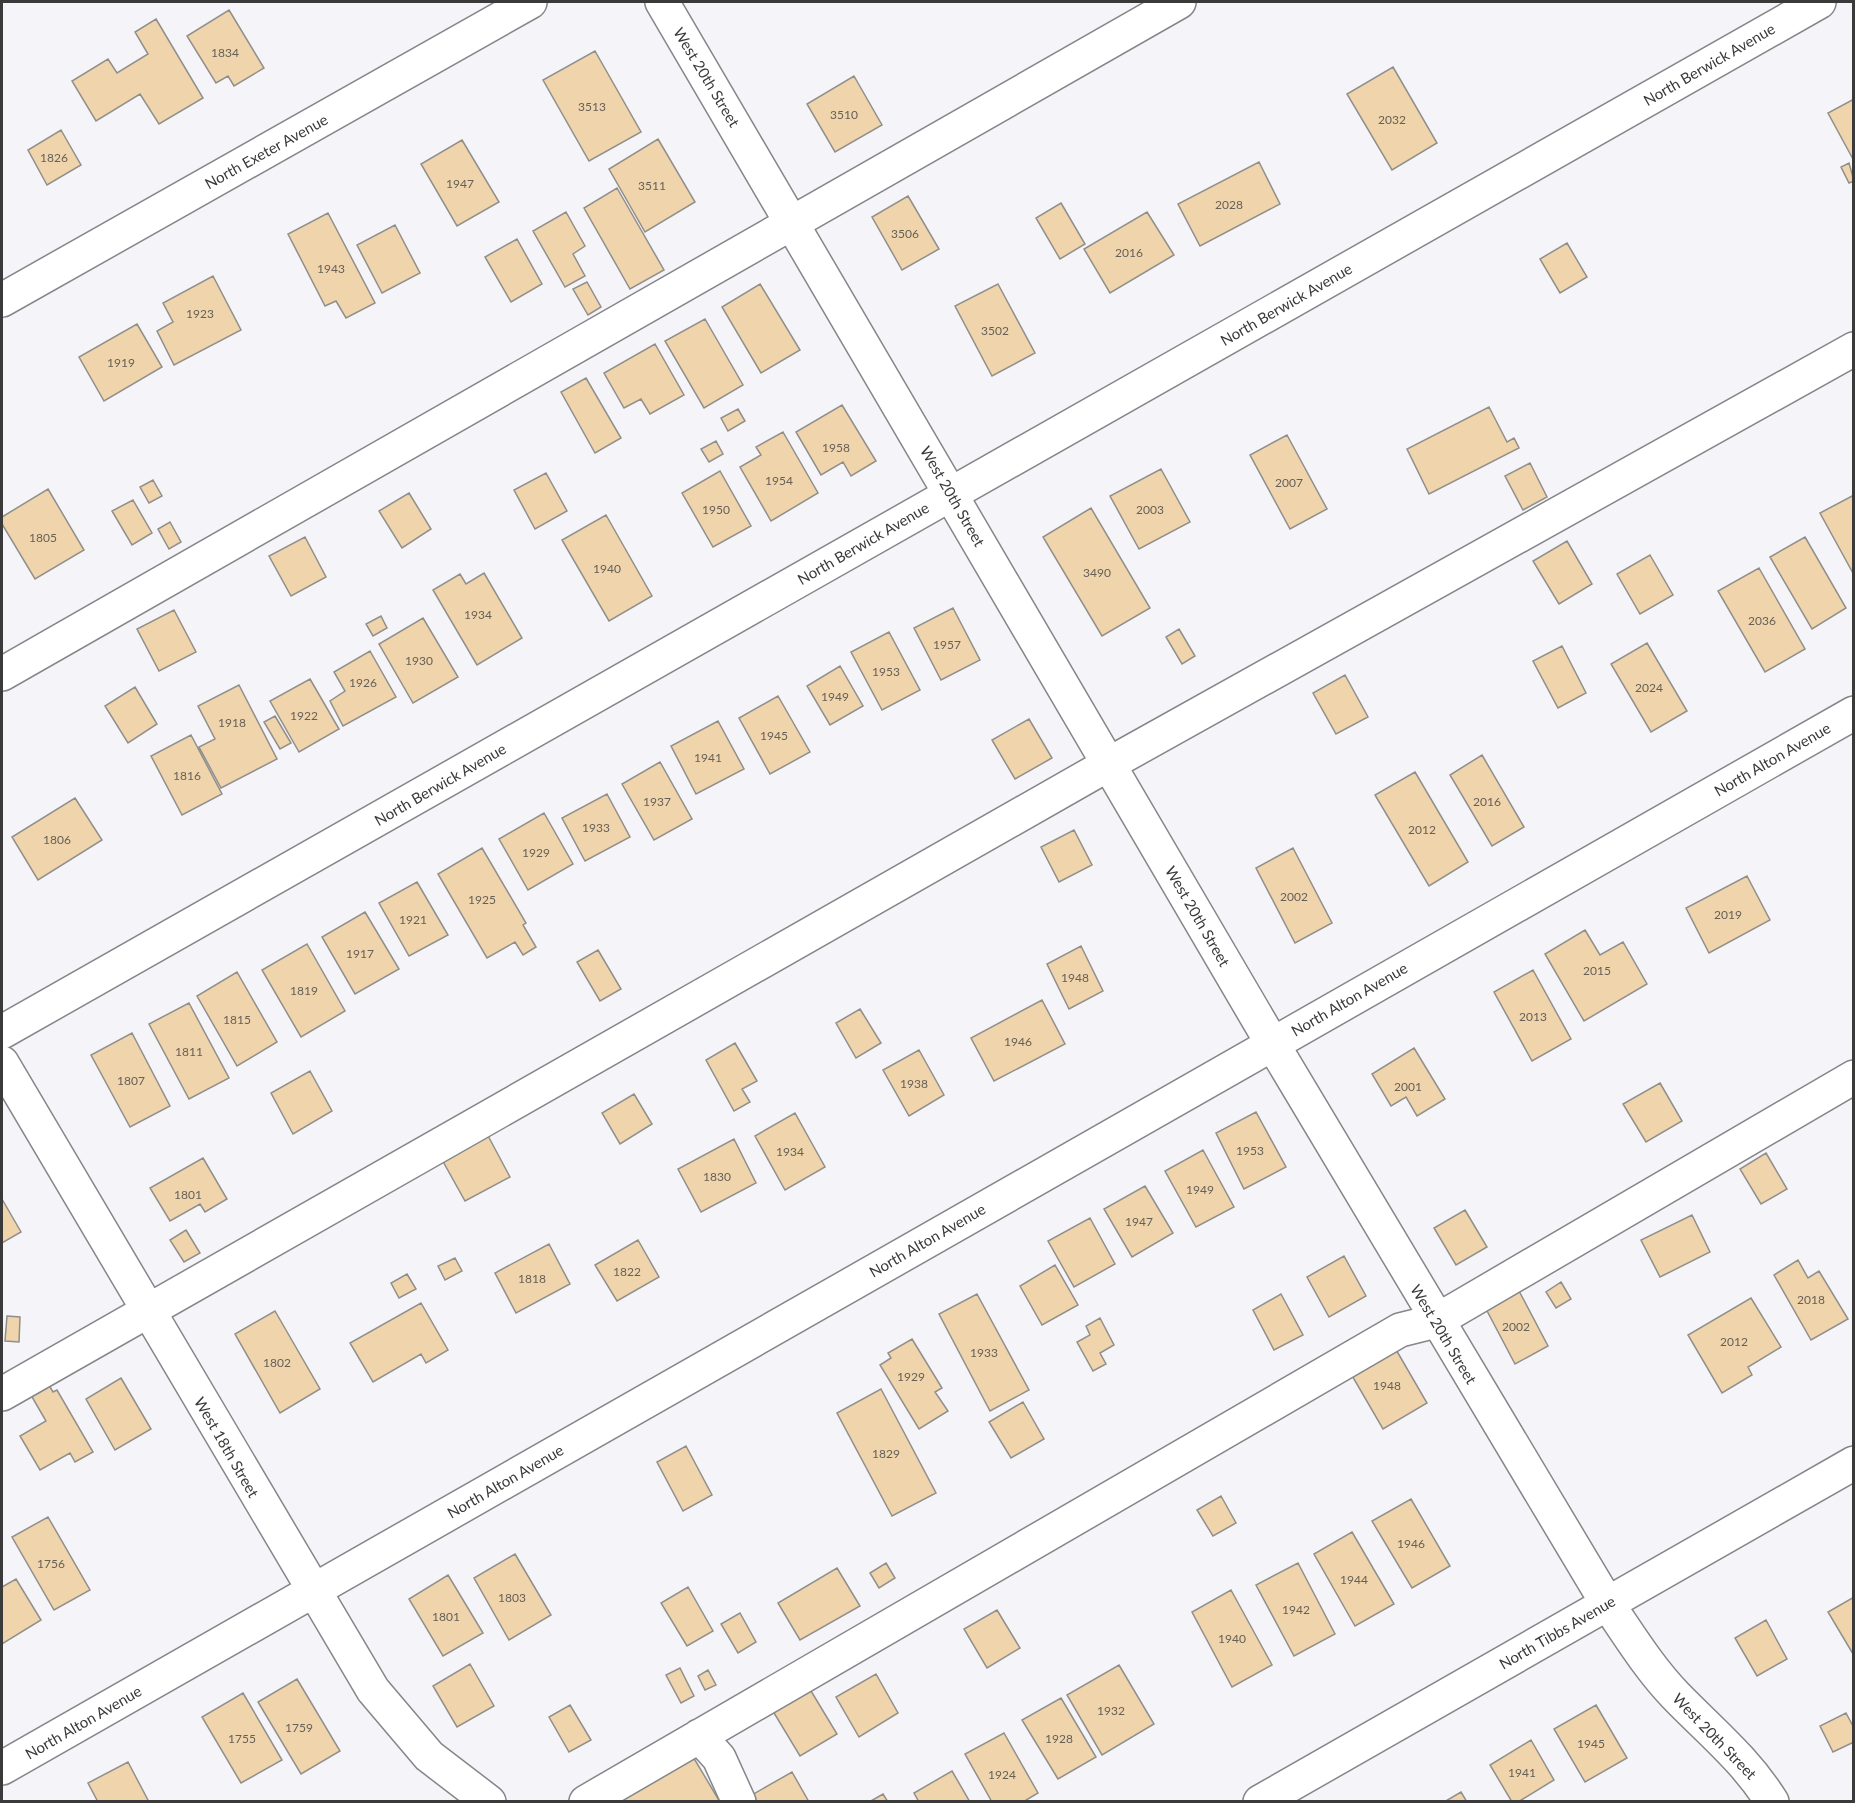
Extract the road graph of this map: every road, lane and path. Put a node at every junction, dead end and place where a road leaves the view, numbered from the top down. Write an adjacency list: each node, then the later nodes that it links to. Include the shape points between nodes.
1 (530, 2): 6 (street, North Exeter Avenue)
2 (662, 2): 5 (street, West 20th Street)
3 (1179, 2): 5 (street)
4 (1819, 2): 8 (street, North Berwick Avenue)
5 (794, 224): 8 (street, West 20th Street); 9 (street)
6 (2, 300)
7 (1854, 349): 11 (street)
8 (952, 493): 11 (street, West 20th Street); 12 (street, North Berwick Avenue)
9 (2, 674)
10 (1854, 713): 13 (street, North Alton Avenue)
11 (1109, 764): 13 (street, West 20th Street); 16 (street)
12 (2, 1032)
13 (1272, 1043): 17 (street, West 20th Street); 20 (street, North Alton Avenue)
14 (2, 1063): 16 (street, West 18th Street)
15 (1854, 1077): 17 (street)
16 (147, 1311): 18 (street); 20 (street, West 18th Street)
17 (1436, 1321): 21 (street, West 20th Street); 22 (street, via 1400,1330)
18 (2, 1394)
19 (1854, 1463): 21 (street, North Tibbs Avenue)
20 (312, 1592): 23 (street, North Alton Avenue); 24 (street, West 18th Street, via 387,1709 429,1756)
21 (1607, 1604): 27 (street, North Tibbs Avenue); 28 (street, West 20th Street, via 1650,1665 1676,1696 1734,1751)
22 (699, 1736): 25 (street); 26 (street, via 719,1758)
23 (2, 1768)
24 (489, 1802)
25 (586, 1802)
26 (739, 1802)
27 (1260, 1802)
28 (1772, 1802)

